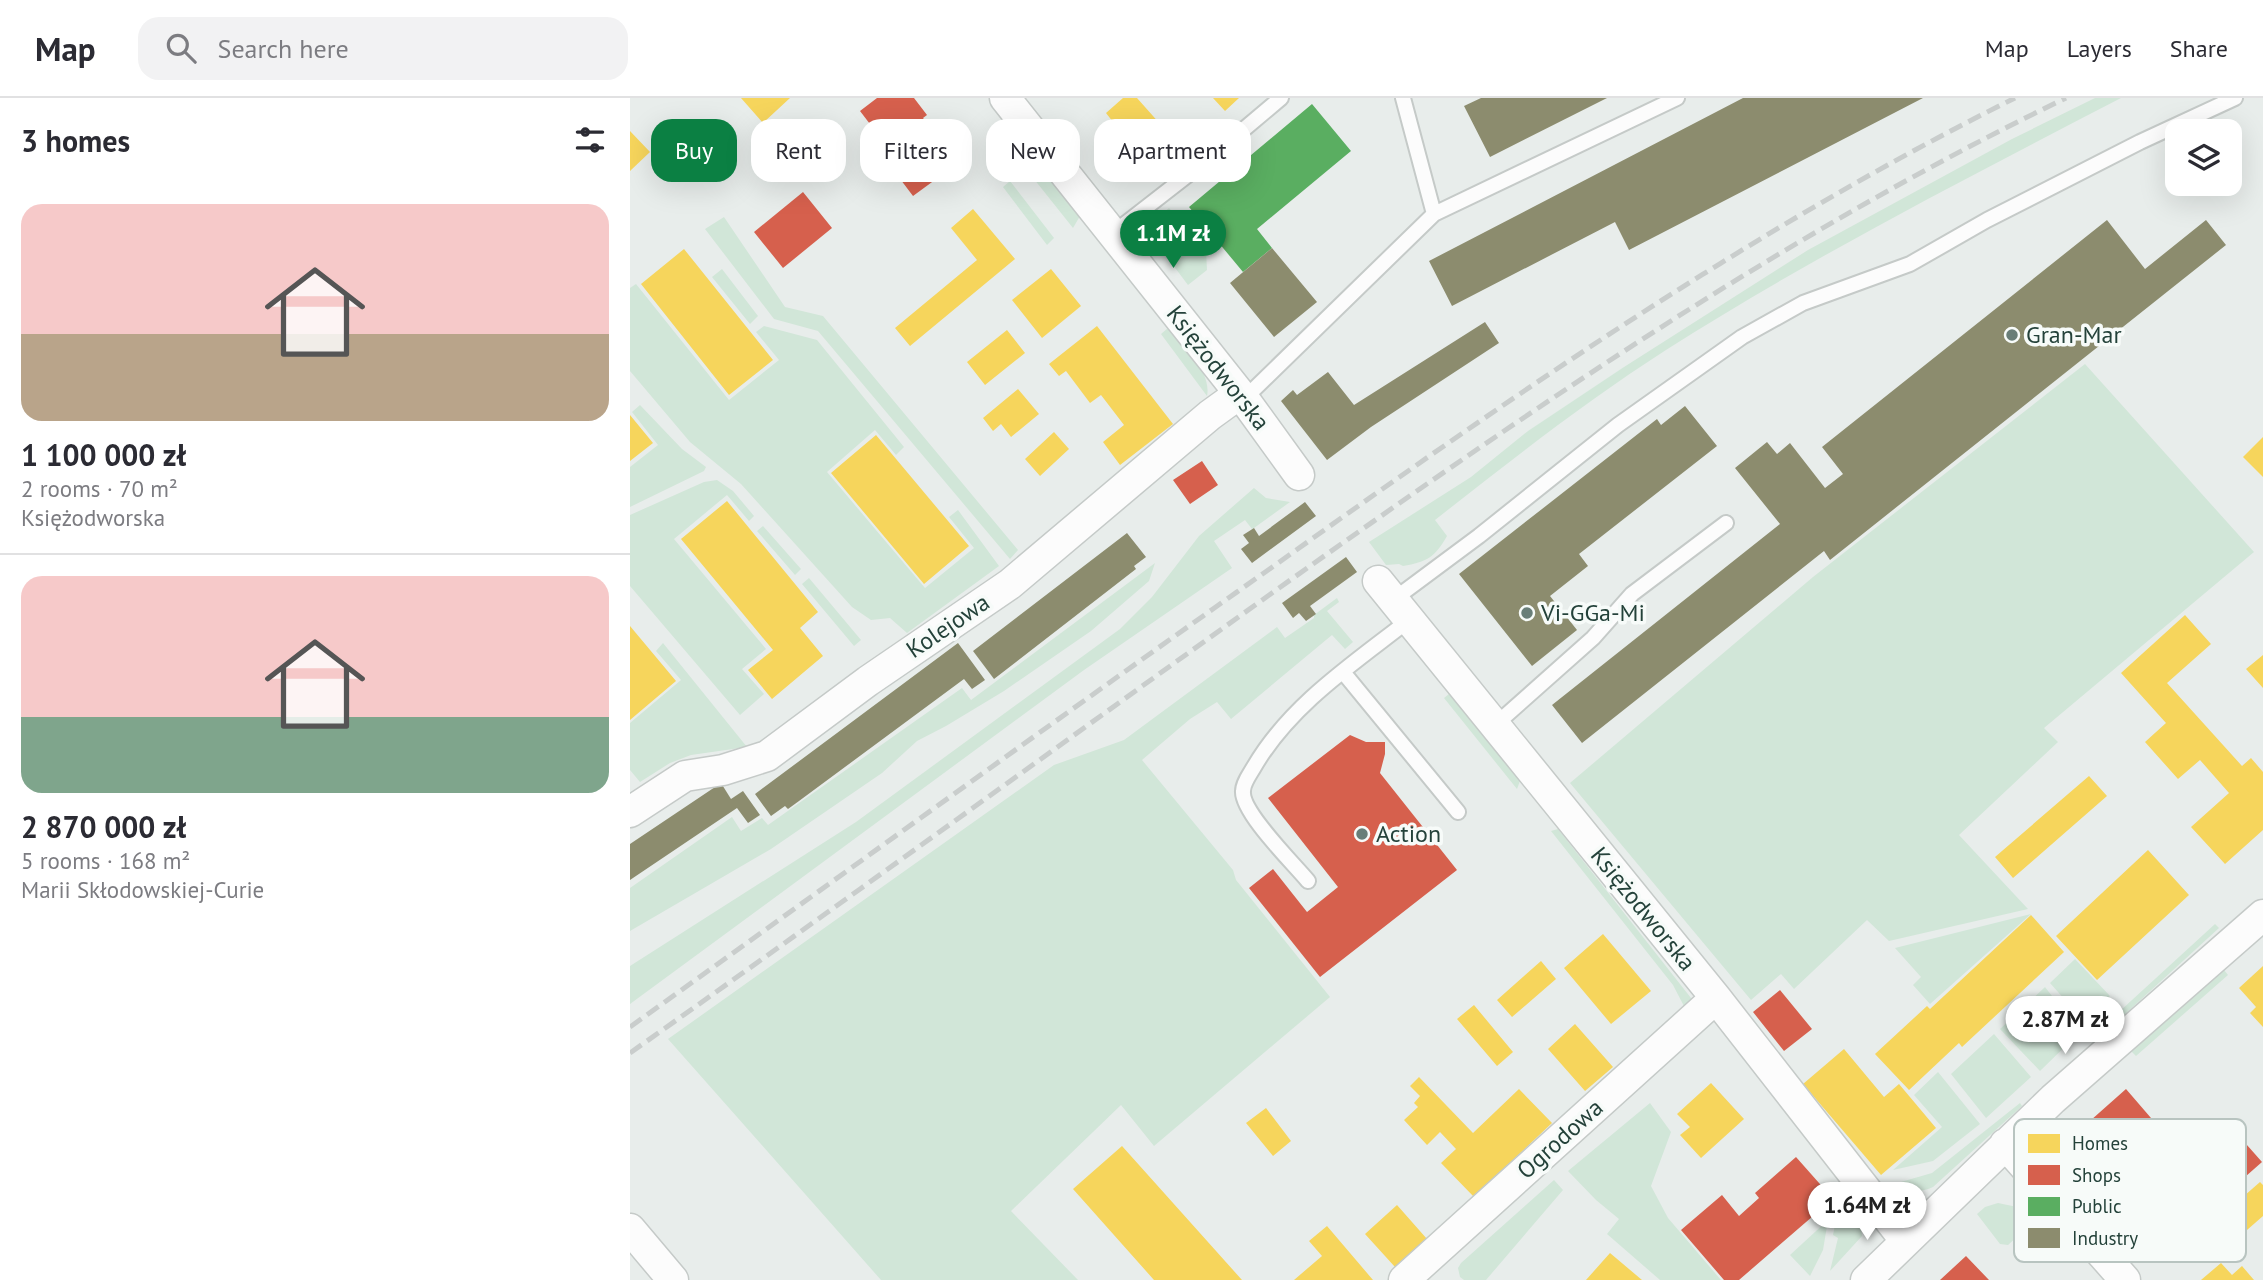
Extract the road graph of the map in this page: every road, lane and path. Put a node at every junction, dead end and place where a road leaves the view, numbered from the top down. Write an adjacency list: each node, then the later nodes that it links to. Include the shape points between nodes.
1 (1005, 98): 7 (street, Księżodworska)
2 (1281, 98): 7 (lane)
3 (1403, 98): 6 (lane)
4 (1677, 98): 6 (lane)
5 (2235, 98): 11 (lane, via 2140,142 1910,264 1803,303 1742,337 1618,425)
6 (1434, 214): 8 (lane)
7 (1112, 234): 8 (street, Księżodworska)
8 (1242, 396): 9 (street, Księżodworska); 14 (street, Kolejowa, via 1210,415 1010,584 767,756 685,776)
9 (1298, 475)
10 (1726, 523): 13 (lane, via 1632,594 1593,638)
11 (1394, 600): 12 (lane); 13 (street, Księżodworska)
12 (1343, 672): 15 (lane); 16 (lane, via 1266,747 1242,790 1257,822)
13 (1494, 726): 18 (street, Księżodworska)
14 (630, 812)
15 (1458, 812)
16 (1308, 881)
17 (2263, 915): 19 (street)
18 (1716, 998): 24 (street, Księżodworska); 27 (street, Ogrodowa)
19 (2033, 1119)
20 (2014, 1136): 21 (street)
21 (2005, 1144): 22 (street); 24 (street)
22 (2014, 1154)
23 (630, 1229): 26 (street)
24 (1905, 1240): 28 (street)
25 (2109, 1262): 29 (street)
26 (673, 1280)
27 (1404, 1280)
28 (1866, 1280)
29 (2125, 1280)

